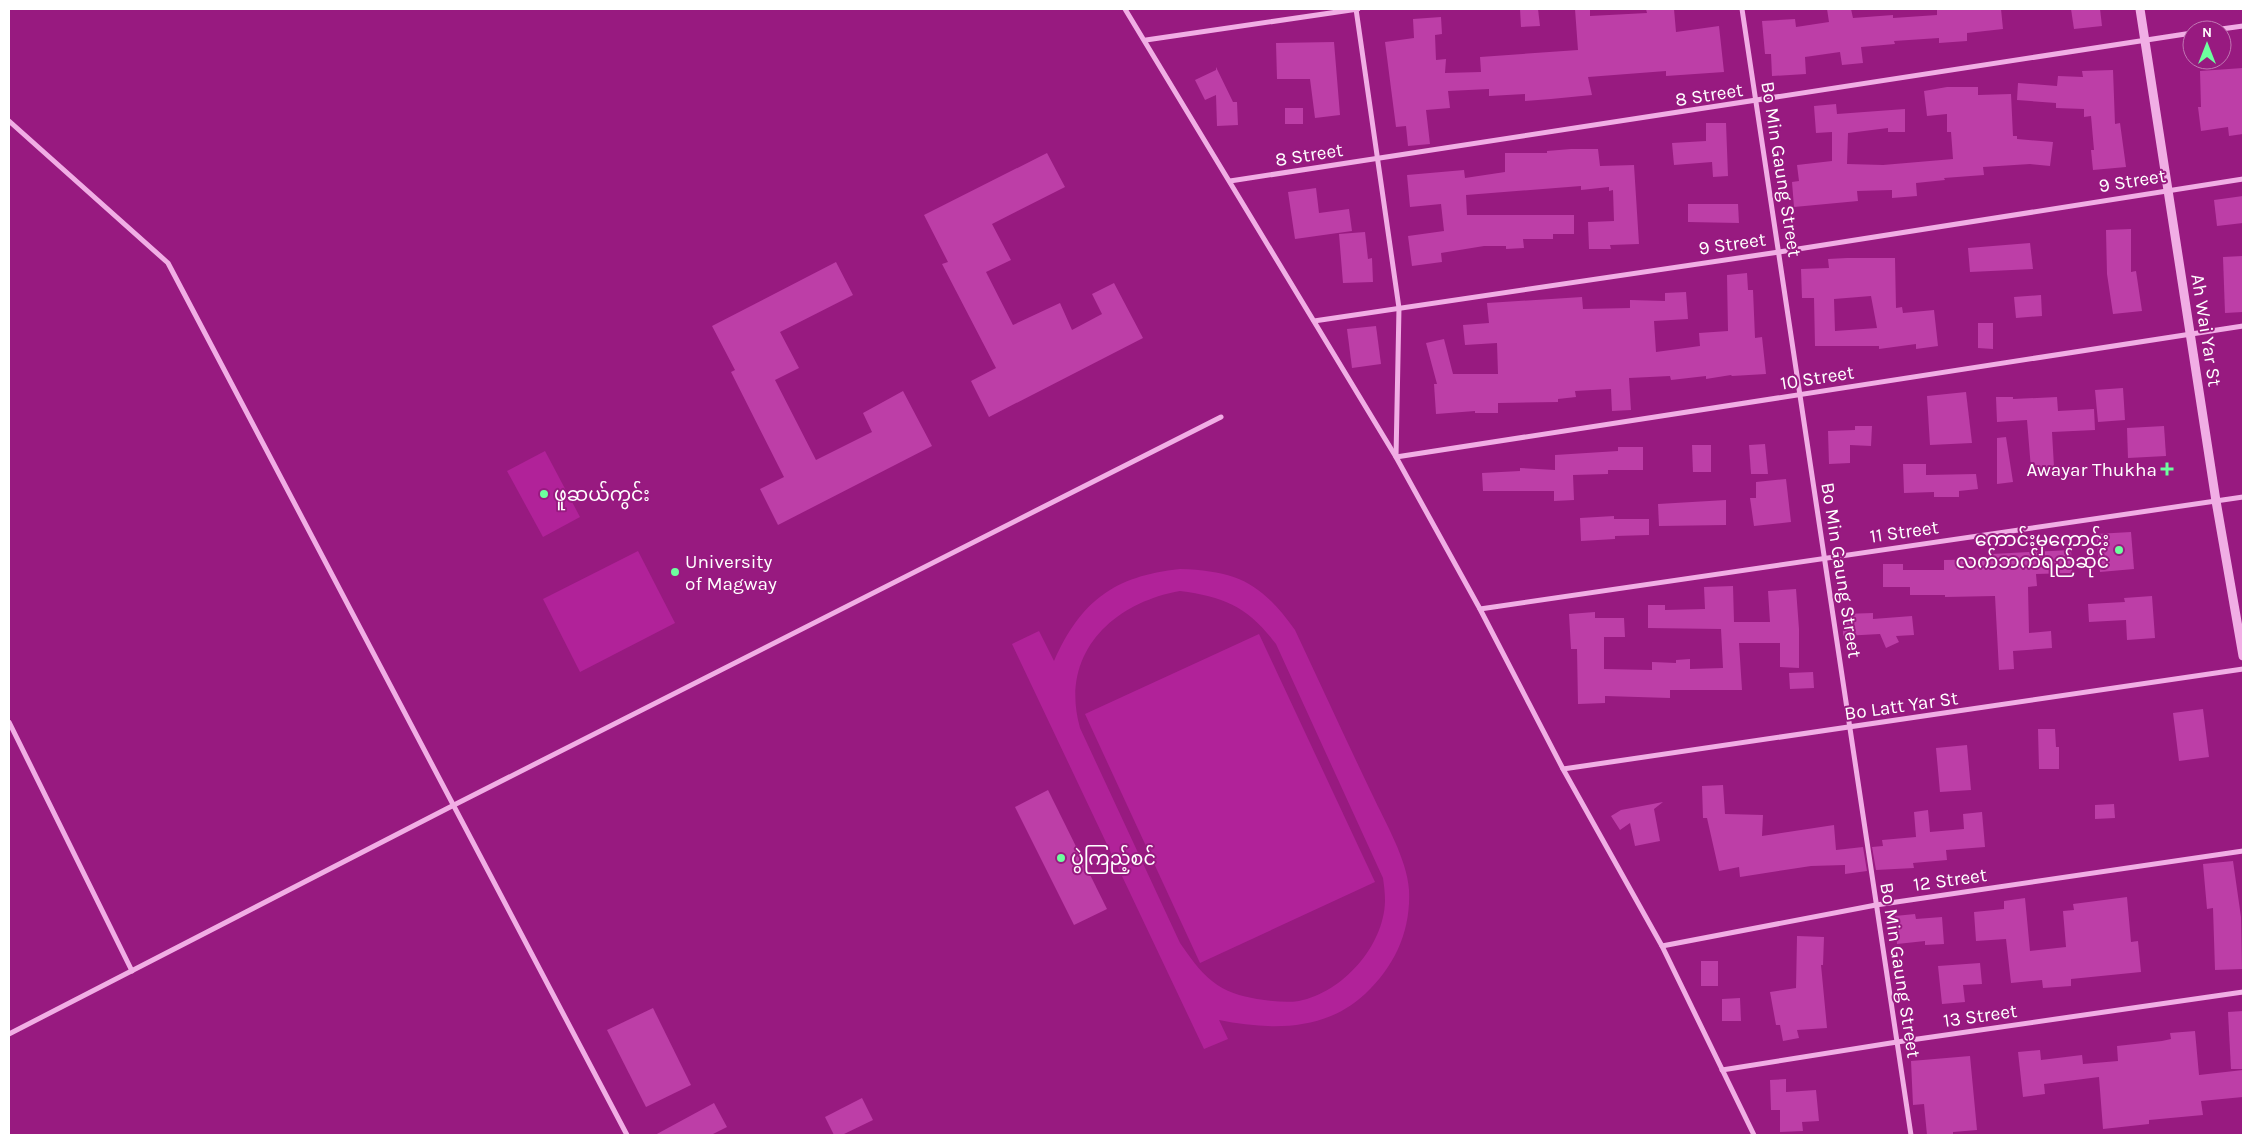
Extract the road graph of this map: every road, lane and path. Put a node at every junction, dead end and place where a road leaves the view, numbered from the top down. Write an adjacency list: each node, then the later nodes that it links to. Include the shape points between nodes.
1 (1125, 9): 6 (street)
2 (1357, 9): 6 (street); 10 (street)
3 (1742, 9): 8 (street, Bo Min Gaung Street)
4 (2140, 9): 7 (street, Ah Wai Yar St)
5 (2182, 34): 7 (street, 8 Street)
6 (1146, 40): 12 (street)
7 (2145, 40): 8 (street, 8 Street); 13 (street, Ah Wai Yar St)
8 (1756, 102): 10 (street, 8 Street); 14 (street, Bo Min Gaung Street)
9 (9, 121): 31 (street, via 168,263)
10 (1378, 159): 12 (street, 8 Street); 15 (street)
11 (2243, 179): 13 (street, 9 Street)
12 (1230, 181): 16 (street)
13 (2168, 189): 14 (street, 9 Street); 18 (street, Ah Wai Yar St)
14 (1779, 252): 15 (street, 9 Street); 19 (street, Bo Min Gaung Street)
15 (1399, 308): 16 (street, 9 Street); 21 (street)
16 (1314, 321): 21 (street)
17 (2243, 326): 18 (street, 10 Street)
18 (2191, 332): 19 (street, 10 Street); 23 (street, Ah Wai Yar St)
19 (1799, 395): 21 (street, 10 Street); 24 (street, Bo Min Gaung Street)
20 (1221, 417): 31 (street)
21 (1396, 457): 25 (street)
22 (2243, 497): 23 (street, 11 Street)
23 (2216, 501): 24 (street, 11 Street); 26 (street, Ah Wai Yar St)
24 (1826, 558): 25 (street, 11 Street); 29 (street, Bo Min Gaung Street)
25 (1480, 609): 30 (street)
26 (2243, 656)
27 (2243, 669): 29 (street, Bo Latt Yar St)
28 (9, 722): 35 (street)
29 (1850, 728): 30 (street, Bo Latt Yar St); 33 (street, Bo Min Gaung Street)
30 (1563, 769): 34 (street)
31 (454, 805): 35 (street); 40 (street)
32 (2243, 851): 33 (street, 12 Street)
33 (1876, 905): 34 (street, 12 Street); 38 (street, Bo Min Gaung Street)
34 (1662, 946): 39 (street)
35 (132, 970): 37 (street)
36 (2243, 992): 38 (street, 13 Street)
37 (9, 1034)
38 (1897, 1042): 39 (street, 13 Street); 42 (street, Bo Min Gaung Street)
39 (1722, 1070): 41 (street)
40 (627, 1135)
41 (1754, 1135)
42 (1911, 1135)

